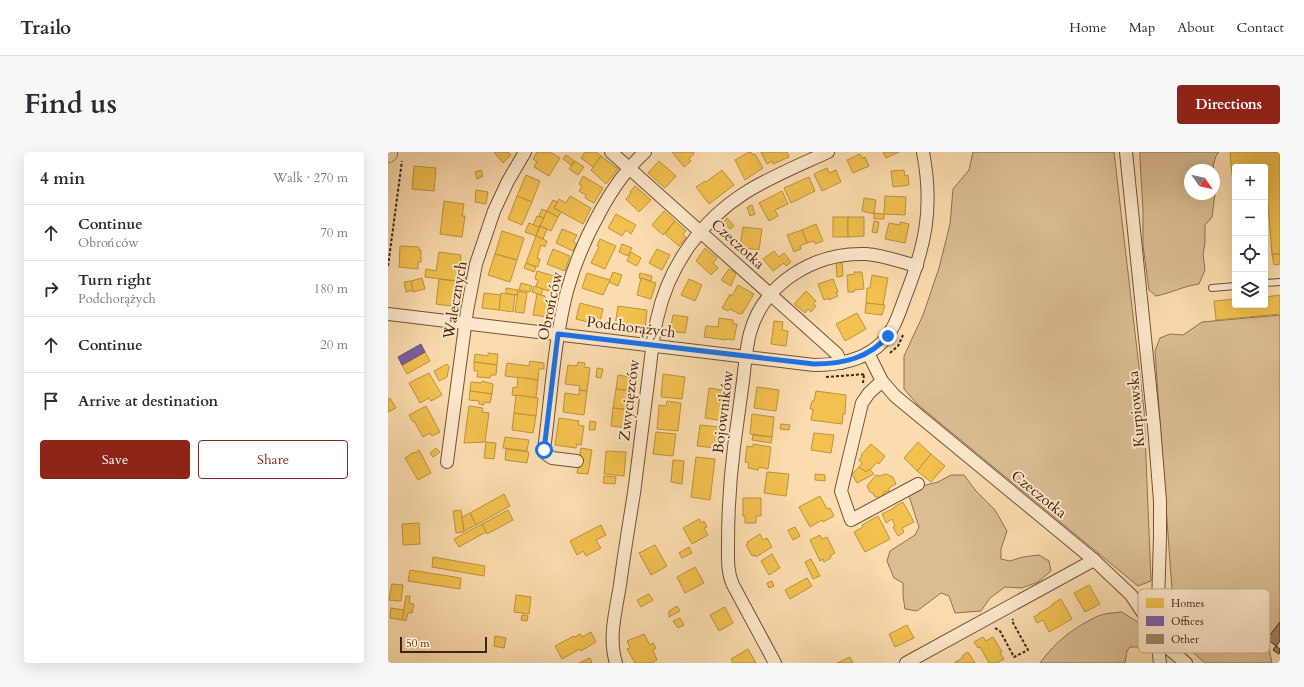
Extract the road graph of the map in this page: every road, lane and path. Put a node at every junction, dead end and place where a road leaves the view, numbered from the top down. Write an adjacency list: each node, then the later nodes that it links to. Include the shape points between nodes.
1 (612, 152): 8 (street, Czeczotka)
2 (645, 152): 8 (street, Obrońców)
3 (828, 152): 9 (street, Zwycięzców, via 747,191 718,212)
4 (924, 152): 11 (street, Podchorążych, via 928,203 925,237)
5 (1126, 152): 29 (street, Kurpiowska, via 1160,501)
6 (523, 153): 18 (street, Walecznych, via 500,196 484,238 476,264)
7 (393, 155): 10 (path)
8 (629, 168): 9 (street, Czeczotka); 19 (street, Obrońców, via 605,204 581,252 567,290)
9 (700, 232): 16 (street, Czeczotka); 20 (street, Zwycięzców, via 669,280 657,319)
10 (388, 266)
11 (917, 266): 16 (street, Bojowników, via 868,254 836,256 818,261 796,272); 21 (street, Podchorążych, via 891,331)
12 (1280, 282): 13 (lane)
13 (1268, 284)
14 (1232, 286): 15 (lane)
15 (1212, 288)
16 (770, 295): 22 (street, Bojowników, via 754,322); 23 (street, Czeczotka, via 837,354)
17 (388, 314): 18 (street, Podchorążych)
18 (466, 323): 19 (street, Podchorążych); 26 (street, Walecznych)
19 (558, 334): 20 (street, Podchorążych); 25 (street, Obrońców, via 544,450 552,458)
20 (653, 346): 22 (street, Podchorążych); 35 (street, Zwycięzców, via 612,636)
21 (868, 353): 23 (street, Podchorążych); 24 (street, Czeczotka)
22 (746, 357): 23 (street, Podchorążych, via 814,364); 36 (street, Bojowników, via 729,493 729,571 732,585)
23 (841, 363)
24 (882, 381): 27 (street, via 862,403 841,491 851,520); 28 (street, Czeczotka, via 895,396)
25 (577, 461)
26 (447, 462)
27 (918, 484)
28 (1094, 560): 30 (street, Czeczotka, via 1131,595); 37 (street)
29 (1158, 589)
30 (1138, 606)
31 (1014, 614): 32 (path, via 1012,621 1028,650 1014,657 1000,631)
32 (990, 627)
33 (1159, 653): 38 (street, Kurpiowska)
34 (1174, 653): 39 (street, Czeczotka)
35 (616, 663)
36 (775, 663)
37 (906, 663)
38 (1160, 663)
39 (1186, 663)

